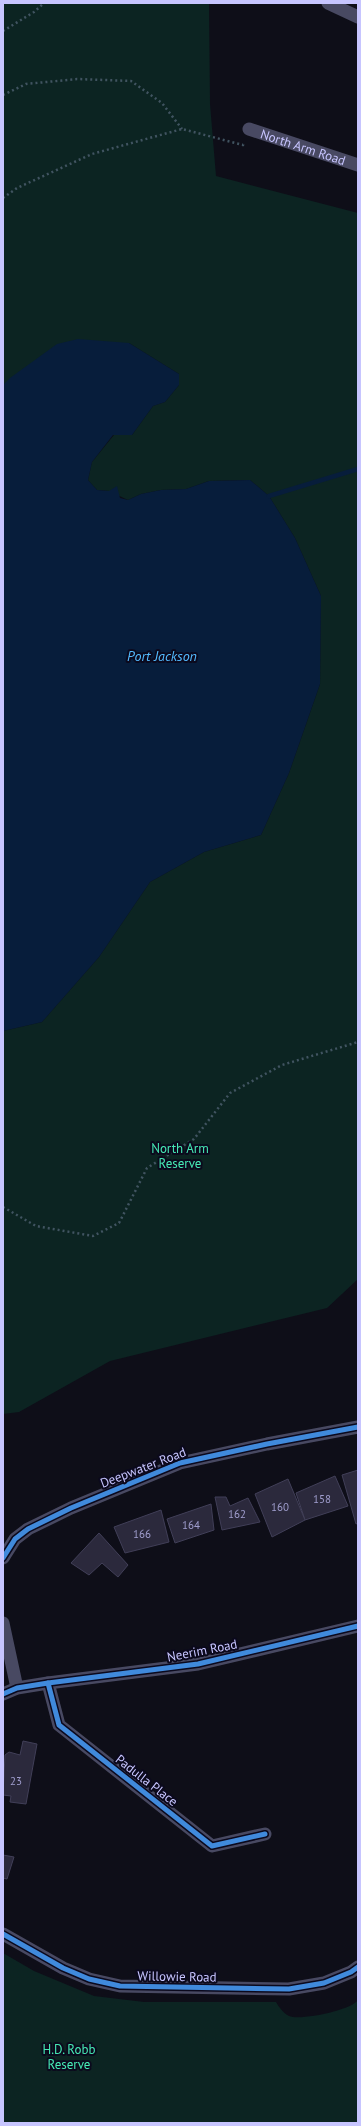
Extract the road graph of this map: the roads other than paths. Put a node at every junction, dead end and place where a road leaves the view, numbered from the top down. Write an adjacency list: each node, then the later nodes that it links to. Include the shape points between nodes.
1 (328, 3): 2 (street)
2 (358, 17)
3 (249, 129): 4 (street, North Arm Road)
4 (358, 165)
5 (358, 1427): 6 (street, Deepwater Road, via 180,1463 71,1508 28,1529)
6 (5, 1551)
7 (3, 1622): 10 (street)
8 (358, 1626): 9 (street, Neerim Road, via 198,1664)
9 (48, 1683): 10 (street, Neerim Road); 12 (street, Padulla Place, via 59,1725 212,1846)
10 (17, 1688): 11 (street, Neerim Road)
11 (3, 1694)
12 (264, 1834)
13 (3, 1934): 14 (street, Willowie Road, via 64,1968 120,1986 288,1989 324,1983)
14 (358, 1967)

